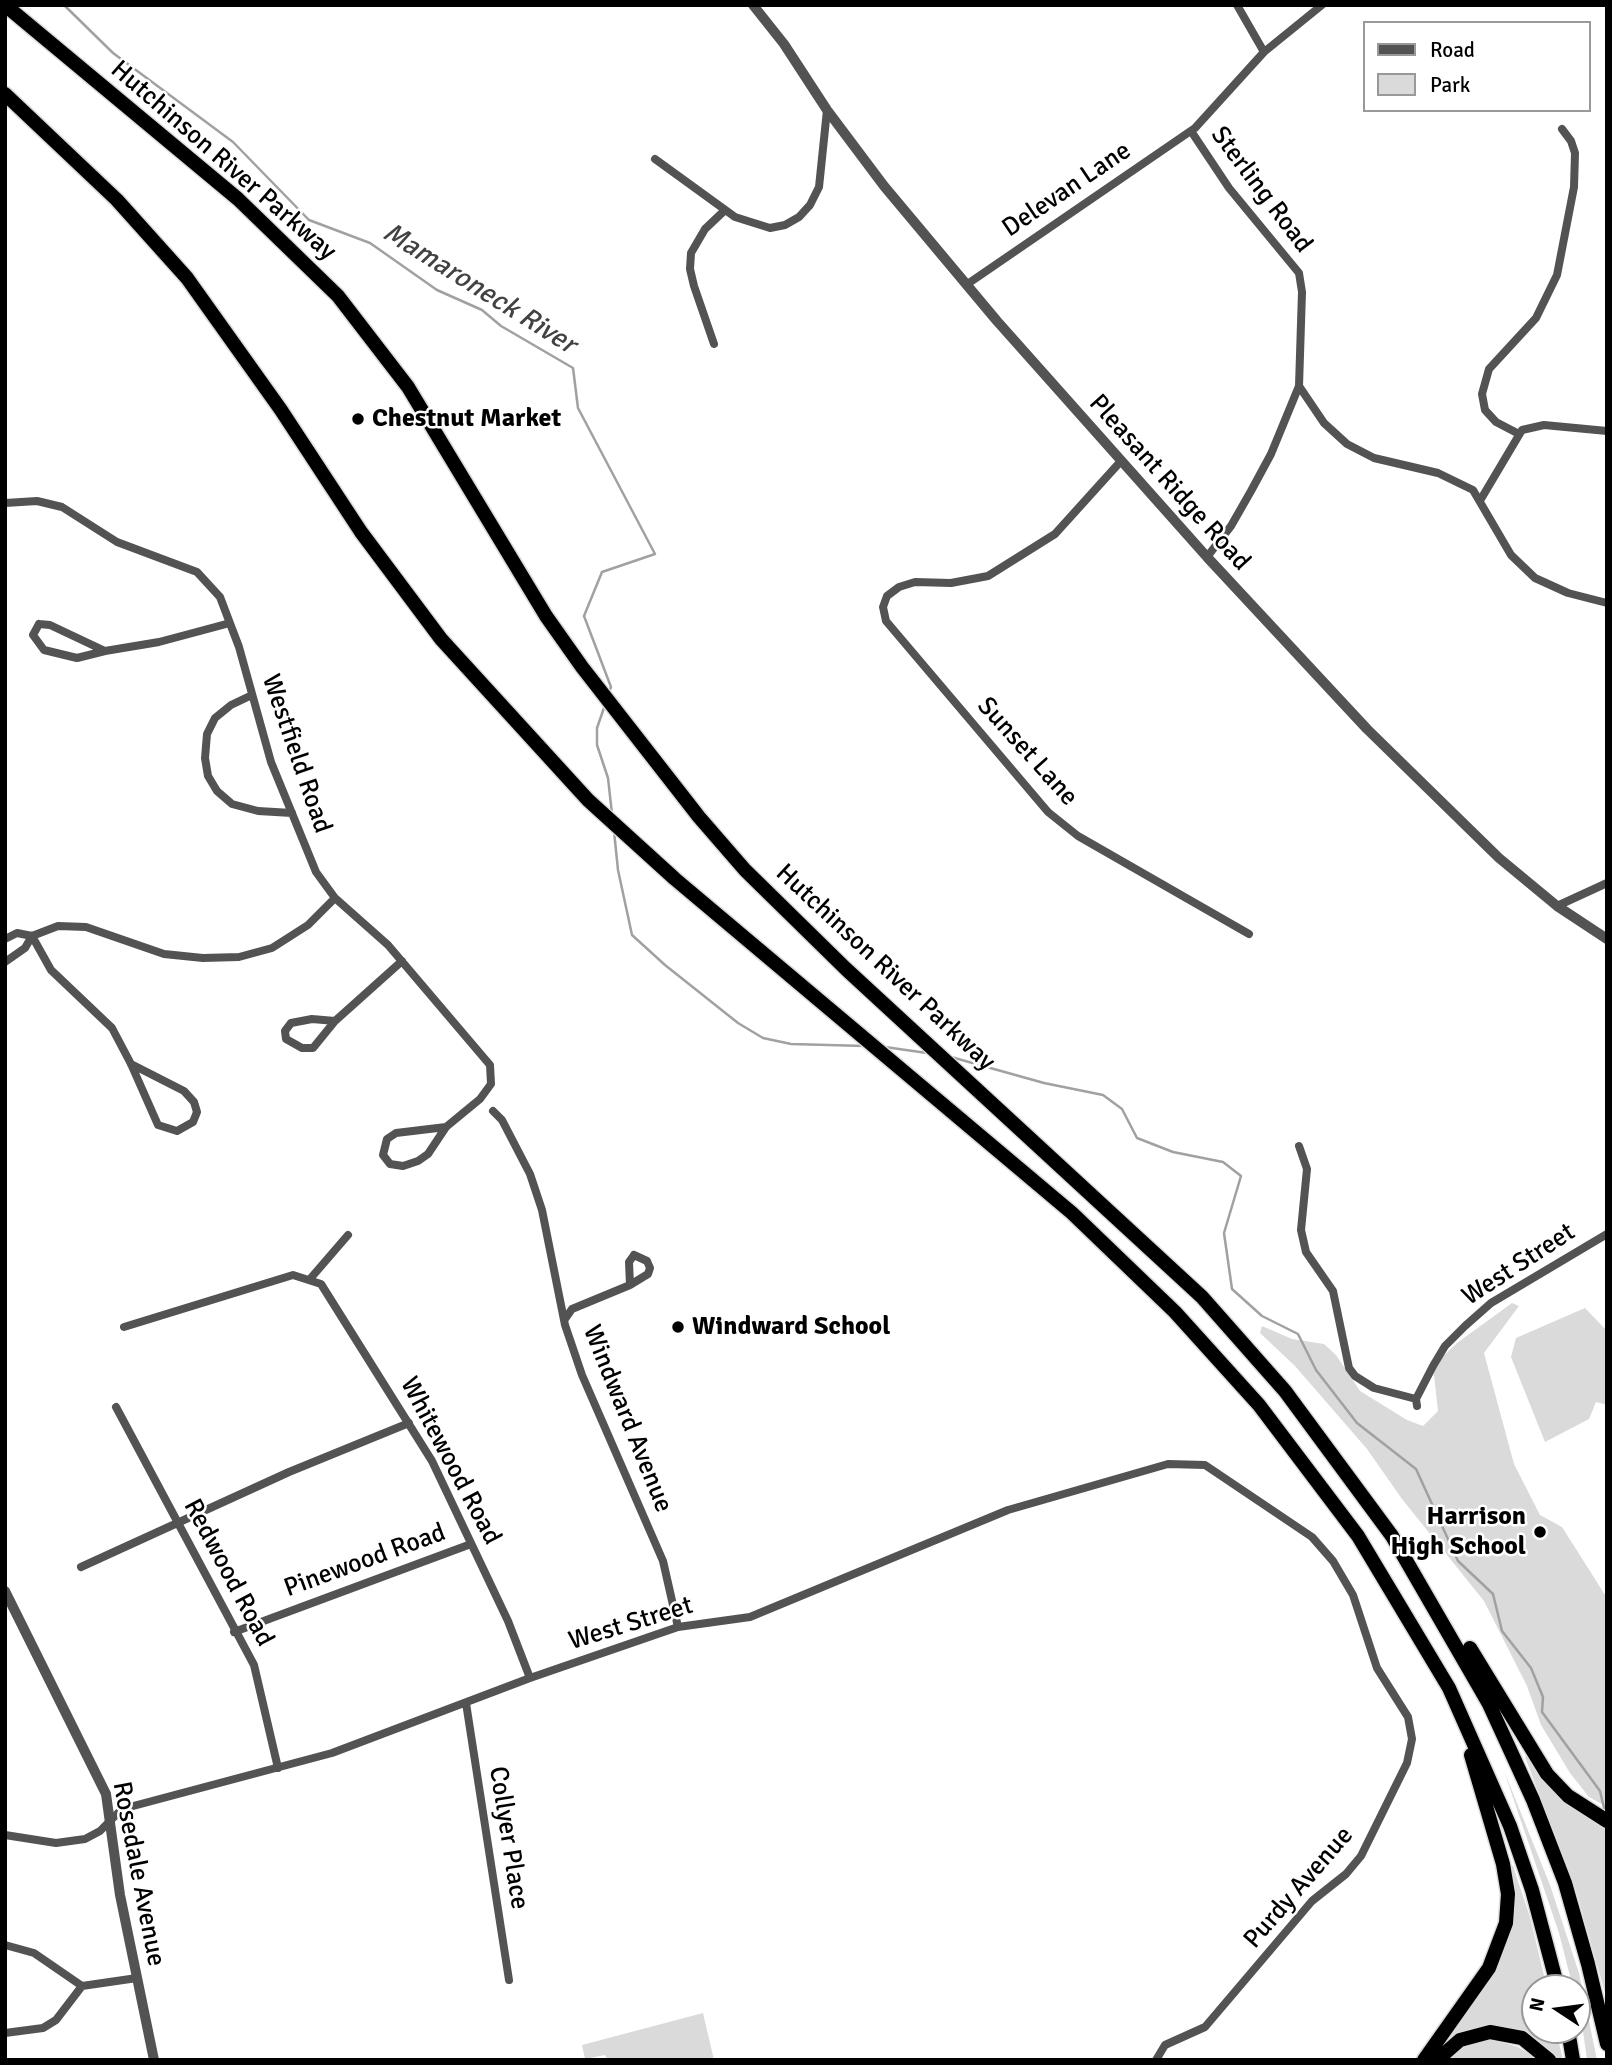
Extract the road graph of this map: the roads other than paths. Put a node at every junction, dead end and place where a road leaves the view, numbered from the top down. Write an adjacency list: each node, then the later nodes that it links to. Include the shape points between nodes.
1 (5, 5): 50 (highway, Hutchinson River Parkway, via 238,200 338,296 408,387 546,616 582,667 626,729 745,870 1202,1297 1285,1391)
2 (753, 5): 7 (street, Pleasant Ridge Road)
3 (1237, 5): 5 (street)
4 (1322, 5): 5 (street, Sterling Road)
5 (1264, 52): 9 (street, Sterling Road)
6 (5, 94): 57 (highway, via 117,200 187,278 361,532 441,639 588,800 1087,1227 1232,1373 1358,1536)
7 (827, 110): 11 (street, via 819,187 799,217 770,228); 12 (street, Pleasant Ridge Road)
8 (1562, 130): 16 (street, via 1575,153 1574,187 1556,275 1536,318 1489,369 1482,394 1485,410 1496,422)
9 (1191, 131): 12 (street, Delevan Lane); 14 (street, Sterling Road, via 1228,188 1299,273 1303,292)
10 (655, 159): 11 (street)
11 (724, 211): 13 (street, via 698,238 691,253 694,286)
12 (966, 285): 17 (street, Pleasant Ridge Road)
13 (714, 344)
14 (1299, 386): 18 (street, via 1324,423 1348,444 1374,458 1455,480); 20 (street, Sterling Road, via 1271,454 1231,526)
15 (1607, 431): 16 (street, via 1531,425)
16 (1519, 434): 18 (street)
17 (1121, 461): 20 (street, Pleasant Ridge Road); 29 (street, Sunset Lane, via 1055,534 988,576 899,587 887,596 883,607 886,621 1048,812 1078,836)
18 (1481, 499): 21 (street, via 1521,568 1568,593)
19 (5, 503): 22 (street, Westfield Road, via 48,502 117,542 197,572 220,597)
20 (1207, 557): 28 (street, Pleasant Ridge Road, via 1367,729 1499,858)
21 (1607, 603)
22 (230, 624): 23 (street); 24 (street, Westfield Road)
23 (104, 651): 23 (street, via 50,625 35,627 34,640 55,655 77,658)
24 (252, 695): 25 (street, Westfield Road, via 271,762); 25 (street, via 215,718 207,734 208,776 232,804)
25 (292, 813): 27 (street, Westfield Road, via 316,872)
26 (1607, 883): 28 (street)
27 (335, 898): 30 (street, via 308,925 272,948 239,957 164,954 86,927 58,926); 33 (street, Westfield Road)
28 (1557, 906): 32 (street, Pleasant Ridge Road)
29 (1249, 934)
30 (32, 936): 31 (street, via 17,933); 34 (street, via 25,948); 36 (street, via 51,971 112,1028)
31 (5, 939)
32 (1607, 939)
33 (401, 961): 35 (street); 38 (street, Westfield Road, via 490,1065 491,1084)
34 (5, 962)
35 (335, 1021): 35 (street, via 313,1048 286,1039 286,1028 296,1020)
36 (131, 1064): 36 (street, via 184,1091 194,1102 197,1112 186,1129 158,1125)
37 (493, 1111): 44 (street, Windward Avenue, via 530,1174)
38 (446, 1127): 38 (street, via 418,1161 390,1164 383,1155 387,1139 396,1133)
39 (1299, 1146): 40 (street, West Street, via 1307,1169 1301,1230 1306,1252 1334,1291 1349,1368 1374,1388 1416,1403 1444,1346 1474,1318 1545,1268)
40 (1607, 1234)
41 (348, 1235): 42 (street)
42 (310, 1279): 45 (street, via 293,1275); 47 (street, Whitewood Road, via 321,1284)
43 (630, 1285): 44 (street, via 572,1309)
44 (565, 1319): 54 (street, Windward Avenue, via 582,1376 663,1561)
45 (124, 1327)
46 (116, 1407): 48 (street, Redwood Road)
47 (410, 1423): 48 (street); 51 (street, Whitewood Road)
48 (177, 1522): 52 (street); 55 (street, Redwood Road)
49 (1299, 1528): 54 (street, West Street, via 1205,1465 1168,1464 1008,1510 750,1617); 71 (street, Purdy Avenue, via 1333,1561 1353,1595 1377,1668 1408,1717 1412,1739 1407,1763 1361,1856 1346,1874 1312,1900 1205,2027 1165,2045)
50 (1391, 1535): 61 (highway, via 1430,1583 1546,1774); 69 (highway, Hutchinson River Parkway, via 1471,1669 1533,1800 1575,1917)
51 (471, 1544): 55 (street, Pinewood Road); 56 (street, Whitewood Road)
52 (80, 1567)
53 (5, 1591): 60 (street, Rosedale Avenue, via 106,1794)
54 (678, 1627): 56 (street, West Street)
55 (234, 1632): 59 (street, Redwood Road, via 254,1665)
56 (530, 1678): 58 (street, West Street)
57 (1449, 1688): 64 (highway, via 1510,1826); 72 (highway, via 1492,1823 1508,1904 1494,1960)
58 (466, 1703): 59 (street, West Street); 66 (street, Collyer Place)
59 (278, 1768): 60 (street, West Street, via 122,1809)
60 (110, 1819): 62 (street, West Street, via 100,1832 70,1843); 65 (street, Rosedale Avenue)
61 (1607, 1821)
62 (5, 1836)
63 (5, 1945): 67 (street, via 34,1953)
64 (1554, 1974)
65 (137, 1978): 67 (street); 70 (street, Rosedale Avenue)
66 (509, 1980)
67 (82, 1986): 68 (street, via 56,2020 43,2028)
68 (5, 2033)
69 (1607, 2043)
70 (154, 2060)
71 (1156, 2060)
72 (1424, 2060)
73 (1437, 2060): 74 (highway, via 1460,2040 1490,2032 1522,2038)
74 (1549, 2060)

